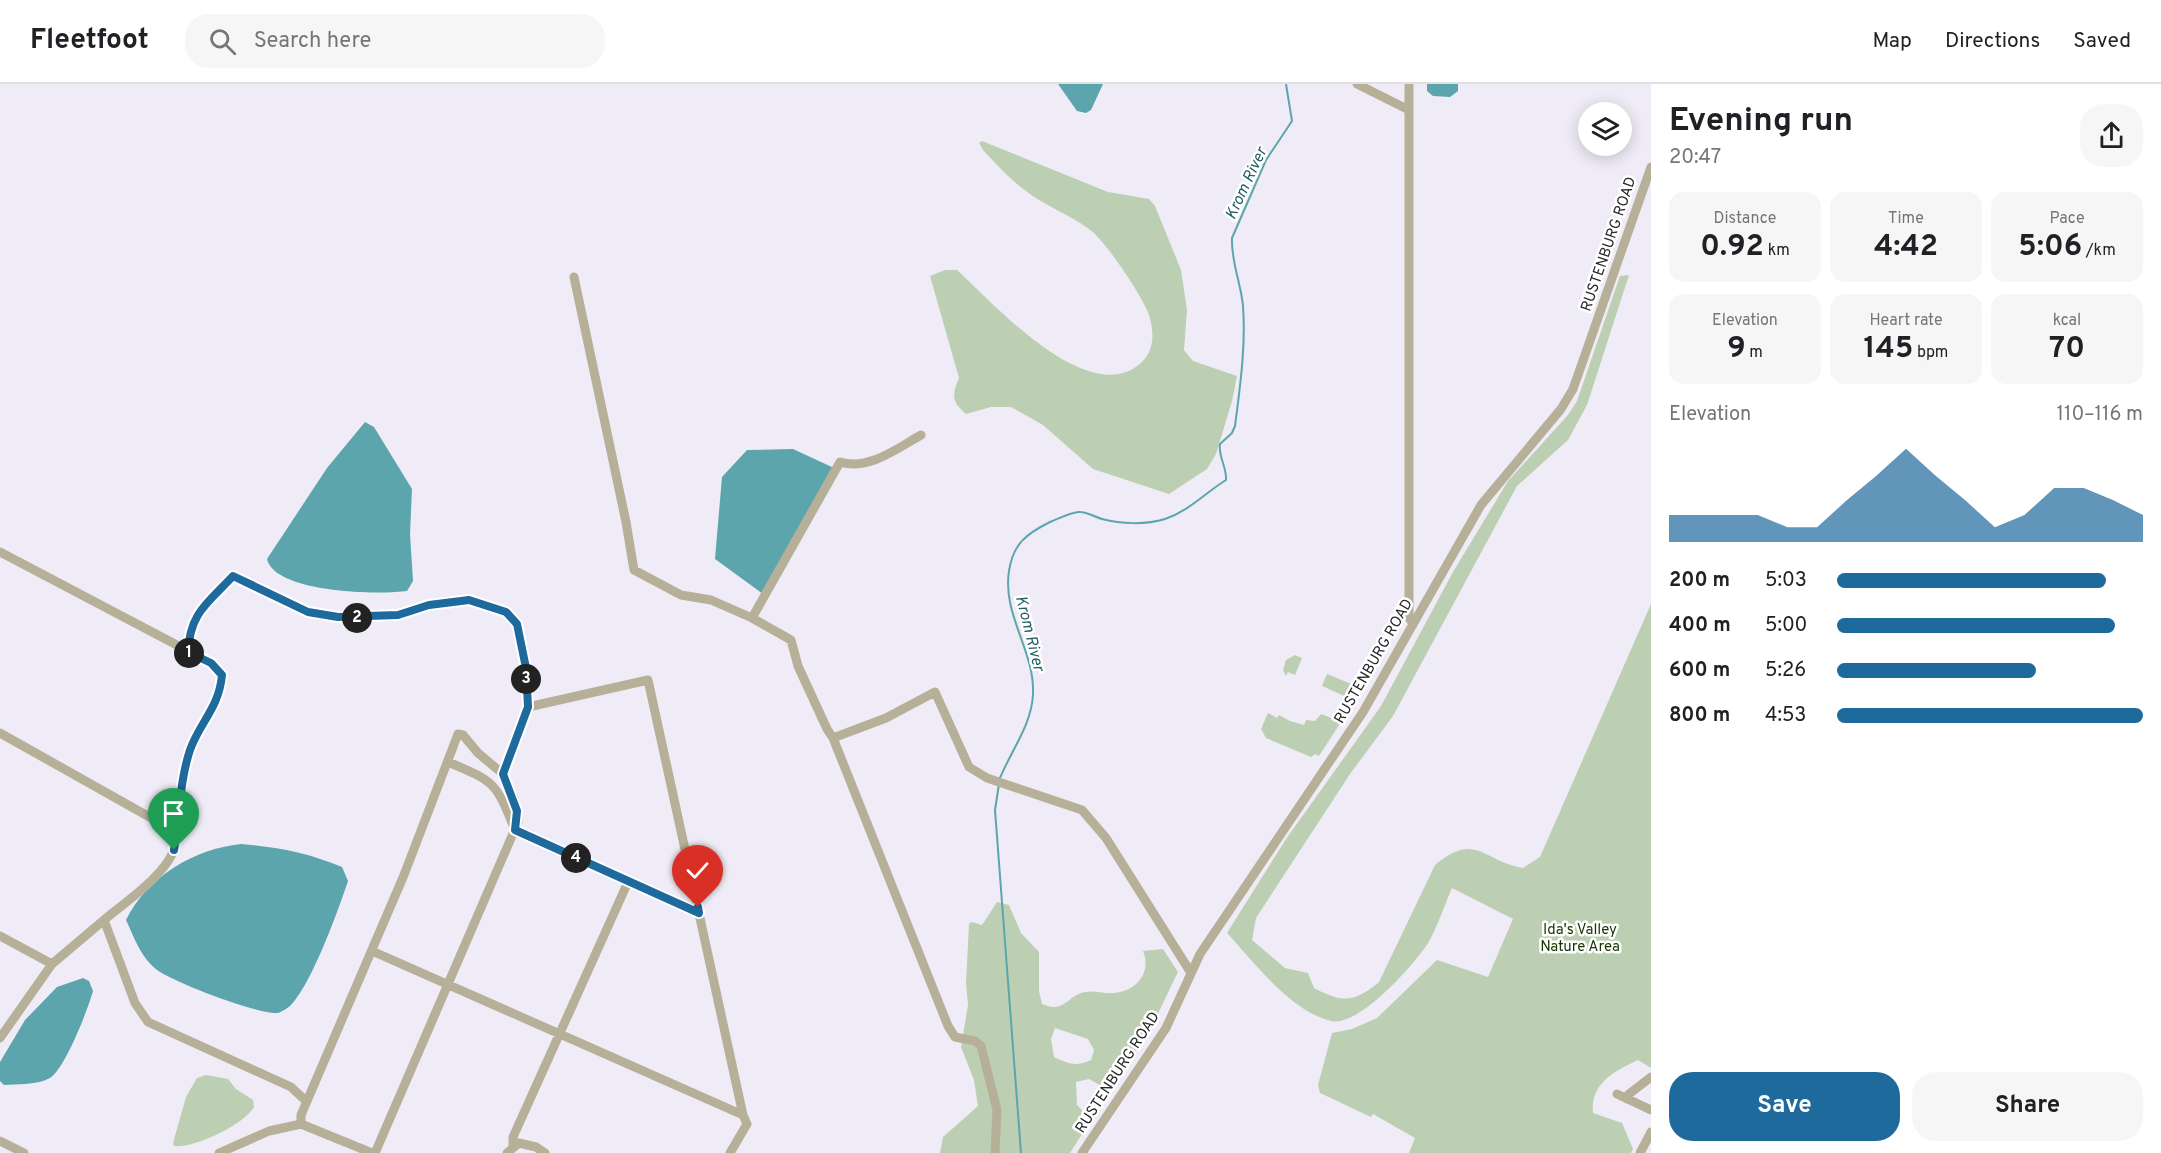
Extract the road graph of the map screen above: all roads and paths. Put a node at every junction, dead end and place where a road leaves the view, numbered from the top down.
1 (1357, 84) edge
2 (1409, 84) edge
3 (1409, 110) junction
4 (1651, 167) edge
5 (574, 277) dead end
6 (921, 435) dead end
7 (0, 552) edge
8 (752, 618) junction
9 (1412, 622) junction
10 (188, 652) junction
11 (528, 707) junction
12 (0, 733) edge
13 (834, 738) junction
14 (448, 762) junction
15 (503, 774) junction
16 (515, 830) junction
17 (178, 832) junction
18 (628, 882) junction
19 (699, 913) junction
20 (104, 920) junction
21 (0, 936) edge
22 (372, 951) junction
23 (52, 964) junction
24 (1191, 973) junction
25 (449, 984) junction
26 (559, 1034) junction
27 (0, 1038) edge
28 (1651, 1077) edge
29 (1617, 1094) dead end
30 (1627, 1099) junction
31 (306, 1101) junction
32 (1651, 1110) edge
33 (743, 1115) junction
34 (302, 1124) junction
35 (1651, 1132) edge
36 (0, 1141) edge
37 (510, 1149) edge
38 (1642, 1152) edge
39 (24, 1153) edge
40 (219, 1153) edge
41 (373, 1153) edge
42 (545, 1153) edge
43 (730, 1153) edge
44 (995, 1153) edge
45 (1082, 1153) edge

1 - 3 street
2 - 3 street
3 - 9 street
4 - 9 street, RUSTENBURG ROAD
5 - 8 street
6 - 8 street
7 - 10 street
8 - 13 street
9 - 24 street, RUSTENBURG ROAD
10 - 11 street
10 - 17 street
11 - 15 street
11 - 19 street
12 - 17 street
13 - 24 street
13 - 44 street
14 - 15 street
14 - 16 street
14 - 22 street
15 - 16 street
16 - 18 street
16 - 25 street
17 - 20 street
18 - 19 street
18 - 26 street
19 - 33 street
20 - 23 street
20 - 31 street
21 - 23 street
22 - 25 street
22 - 31 street
23 - 27 street
24 - 45 street, RUSTENBURG ROAD
25 - 26 street
25 - 41 street
26 - 33 street
26 - 37 street
28 - 30 street
29 - 30 street
30 - 32 street
31 - 34 street
33 - 43 street
34 - 40 street
34 - 41 street
35 - 38 street
36 - 39 street
37 - 42 street

